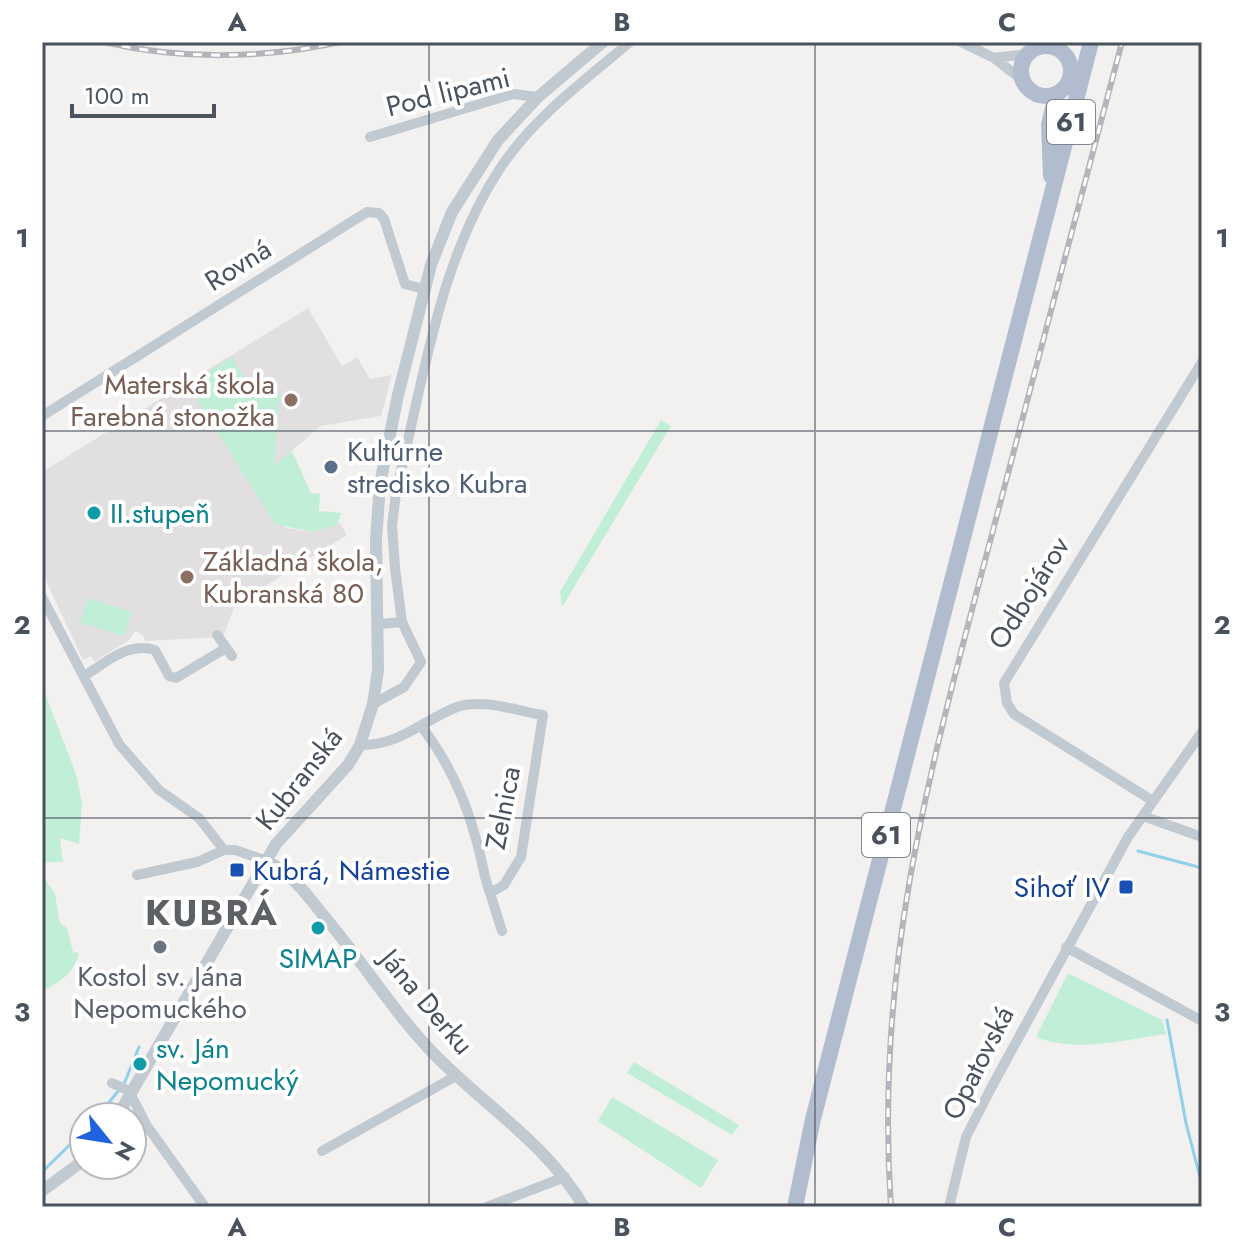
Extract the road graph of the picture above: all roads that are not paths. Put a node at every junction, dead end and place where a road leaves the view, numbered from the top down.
1 (603, 42) edge
2 (630, 42) edge
3 (961, 42) edge
4 (1091, 42) edge
5 (1053, 44) edge
6 (1069, 49) edge
7 (1026, 54) junction
8 (994, 58) junction
9 (1021, 79) junction
10 (550, 86) junction
11 (1056, 94) junction
12 (1036, 95) junction
13 (538, 97) junction
14 (562, 99) junction
15 (1049, 125) junction
16 (370, 137) dead end
17 (489, 151) junction
18 (504, 161) junction
19 (1047, 202) junction
20 (446, 225) junction
21 (463, 232) junction
22 (424, 289) junction
23 (419, 312) junction
24 (439, 317) junction
25 (1202, 362) edge
26 (398, 395) junction
27 (419, 399) junction
28 (42, 416) edge
29 (380, 484) junction
30 (397, 487) junction
31 (395, 568) junction
32 (378, 569) junction
33 (42, 597) edge
34 (402, 622) junction
35 (380, 624) junction
36 (217, 635) dead end
37 (84, 676) junction
38 (373, 704) junction
39 (422, 727) junction
40 (1202, 732) edge
41 (360, 745) junction
42 (1153, 801) junction
43 (1143, 816) junction
44 (1202, 837) edge
45 (224, 850) junction
46 (267, 861) junction
47 (137, 875) dead end
48 (490, 893) junction
49 (502, 931) dead end
50 (1066, 947) junction
51 (1202, 1021) edge
52 (456, 1076) junction
53 (124, 1089) junction
54 (121, 1101) edge
55 (322, 1151) dead end
56 (68, 1172) edge
57 (565, 1177) junction
58 (42, 1191) edge
59 (205, 1207) edge
60 (487, 1207) edge
61 (584, 1207) edge
62 (795, 1207) edge
63 (949, 1207) edge

1 - 10 street, Kubranská
2 - 14 street
3 - 8 street
4 - 19 main road, 61
5 - 6 main road, 61
5 - 7 main road, 61
6 - 11 main road, 61
7 - 8 street
7 - 9 main road, 61
8 - 9 street
9 - 12 main road, 61
10 - 13 street, Kubranská
10 - 14 street
11 - 12 main road, 61
11 - 15 main road, 61
12 - 15 main road, 61
13 - 16 street, Pod lipami
13 - 17 street, Kubranská
14 - 18 street
15 - 19 main road, 61
17 - 18 street
17 - 20 street, Kubranská
18 - 21 street
19 - 62 main road, 61
20 - 21 street
20 - 22 street, Kubranská
21 - 24 street
22 - 23 street, Kubranská
22 - 28 street, Rovná
23 - 24 street
23 - 26 street, Kubranská
24 - 27 street
25 - 42 street, Odbojárov
26 - 27 street
26 - 29 street, Kubranská
27 - 30 street
29 - 30 street
29 - 32 street, Kubranská
30 - 31 street
31 - 32 street
31 - 34 street
32 - 35 street, Kubranská
33 - 37 street
34 - 35 street
34 - 38 street
35 - 38 street, Kubranská
36 - 37 street
37 - 45 street
38 - 41 street, Kubranská
39 - 41 street, Zelnica
39 - 48 street, Zelnica
39 - 48 street, Zelnica
40 - 42 street, Opatovská
41 - 46 street, Kubranská
42 - 43 street, Opatovská
43 - 44 street
43 - 50 street, Opatovská
45 - 46 street
45 - 47 street
46 - 52 street, Jána Derku
46 - 53 street, Kubranská
48 - 49 street
50 - 51 street
50 - 63 street, Opatovská
52 - 55 street
52 - 57 street, Jána Derku
53 - 54 street, Kubranská
53 - 59 street
56 - 58 street
57 - 60 street
57 - 61 street, Jána Derku

